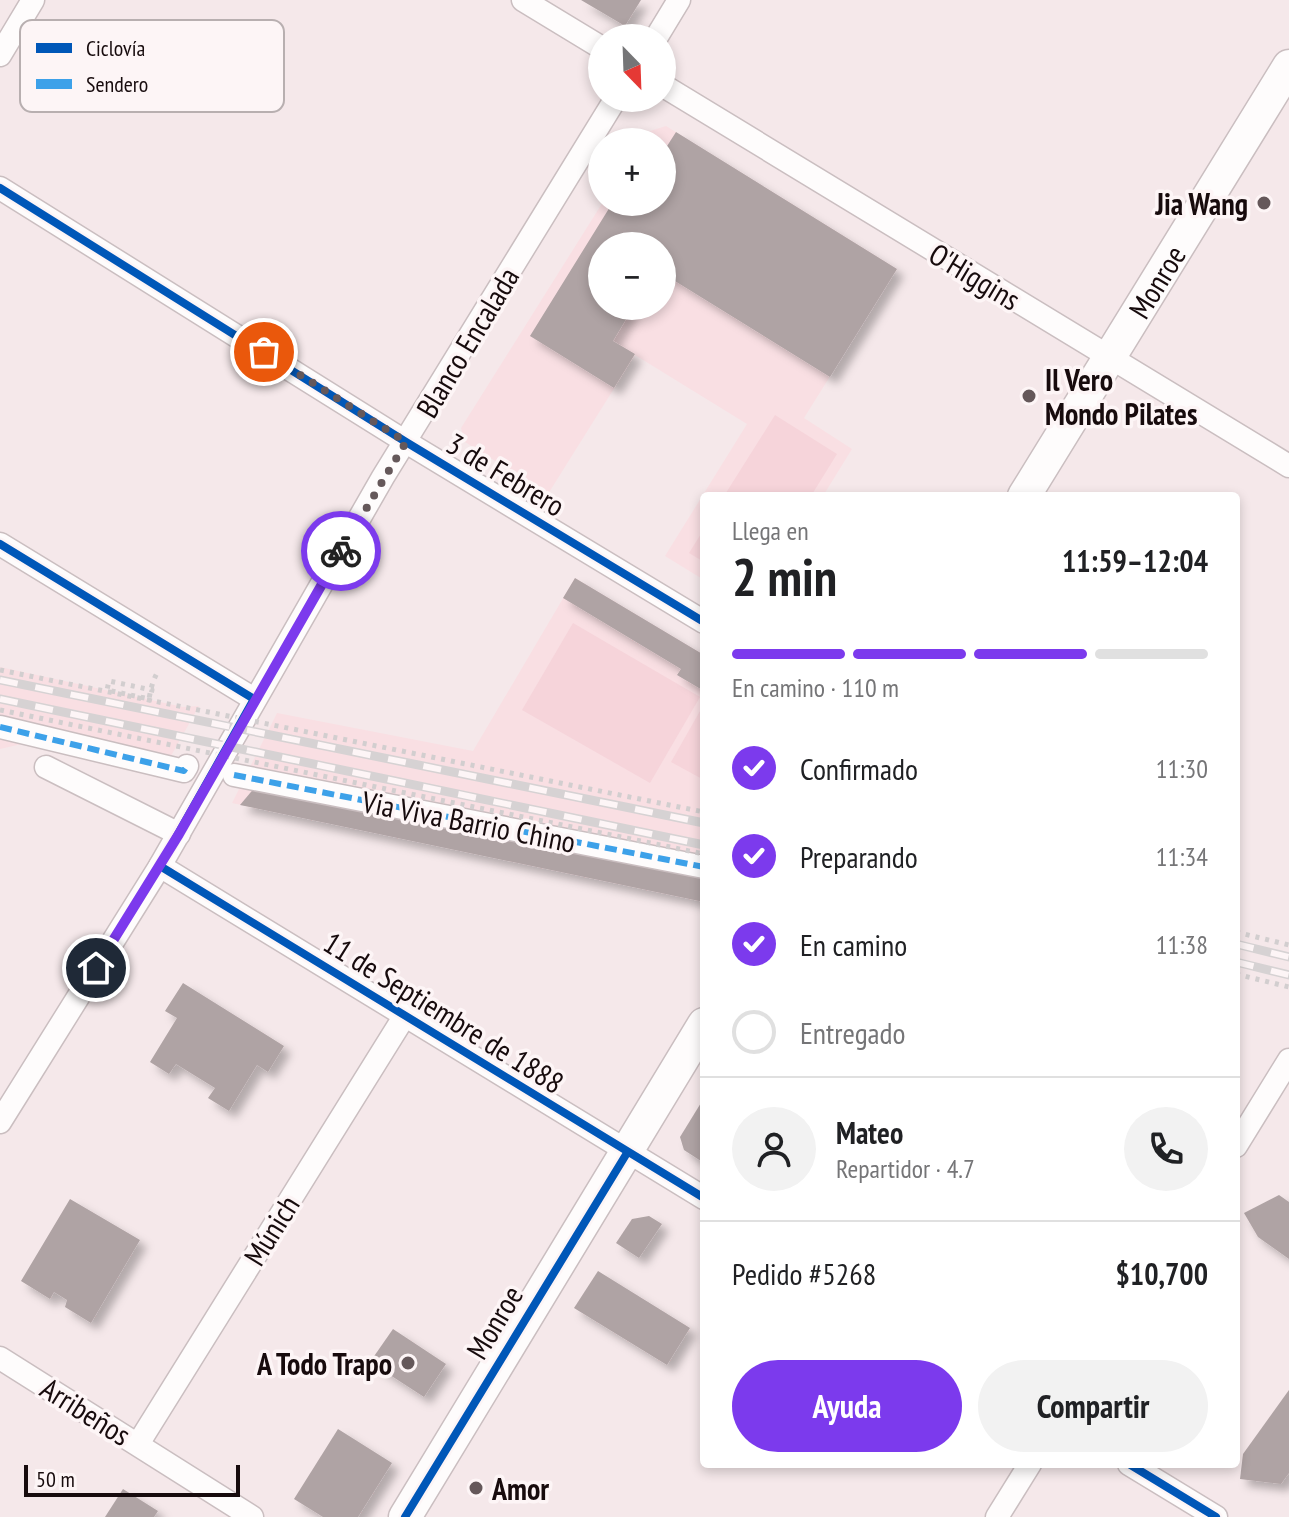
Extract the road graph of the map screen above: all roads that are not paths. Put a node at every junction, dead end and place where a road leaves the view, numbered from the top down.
1 (33, 0) edge
2 (523, 0) edge
3 (679, 0) edge
4 (21, 20) edge
5 (20, 22) edge
6 (664, 24) edge
7 (588, 39) edge
8 (0, 55) edge
9 (1289, 66) edge
10 (676, 94) edge
11 (607, 112) edge
12 (0, 188) edge
13 (1109, 357) junction
14 (406, 442) junction
15 (1289, 466) edge
16 (1026, 492) edge
17 (0, 544) edge
18 (700, 620) edge
19 (254, 699) junction
20 (0, 727) edge
21 (187, 766) dead end
22 (46, 767) dead end
23 (234, 775) dead end
24 (179, 834) junction
25 (160, 866) junction
26 (700, 866) edge
27 (404, 1017) junction
28 (700, 1031) edge
29 (1289, 1060) edge
30 (0, 1122) edge
31 (1240, 1140) edge
32 (627, 1153) junction
33 (700, 1196) edge
34 (0, 1358) edge
35 (138, 1444) junction
36 (1028, 1468) edge
37 (1136, 1468) edge
38 (252, 1517) edge
39 (405, 1517) edge
40 (997, 1517) edge
41 (1216, 1517) edge

1 - 4 street
2 - 7 street
3 - 6 street
5 - 8 street
9 - 13 main road, Monroe
10 - 13 street, O'Higgins
11 - 14 street, Blanco Encalada
12 - 14 street, 3 de Febrero
13 - 15 street, O'Higgins
13 - 16 main road, Monroe
14 - 18 street, 3 de Febrero
14 - 19 street, Blanco Encalada
17 - 19 street
19 - 24 street, Blanco Encalada
20 - 21 street
22 - 24 street
23 - 26 street, Via Viva Barrio Chino
24 - 25 street, Blanco Encalada
25 - 27 street, 11 de Septiembre de 1888
25 - 30 street, Blanco Encalada
27 - 32 street, 11 de Septiembre de 1888
27 - 35 street, Múnich
28 - 32 main road, Monroe
29 - 31 street
32 - 33 street, 11 de Septiembre de 1888
32 - 39 main road, Monroe
34 - 35 street, Arribeños
35 - 38 street, Arribeños
36 - 40 street
37 - 41 street

